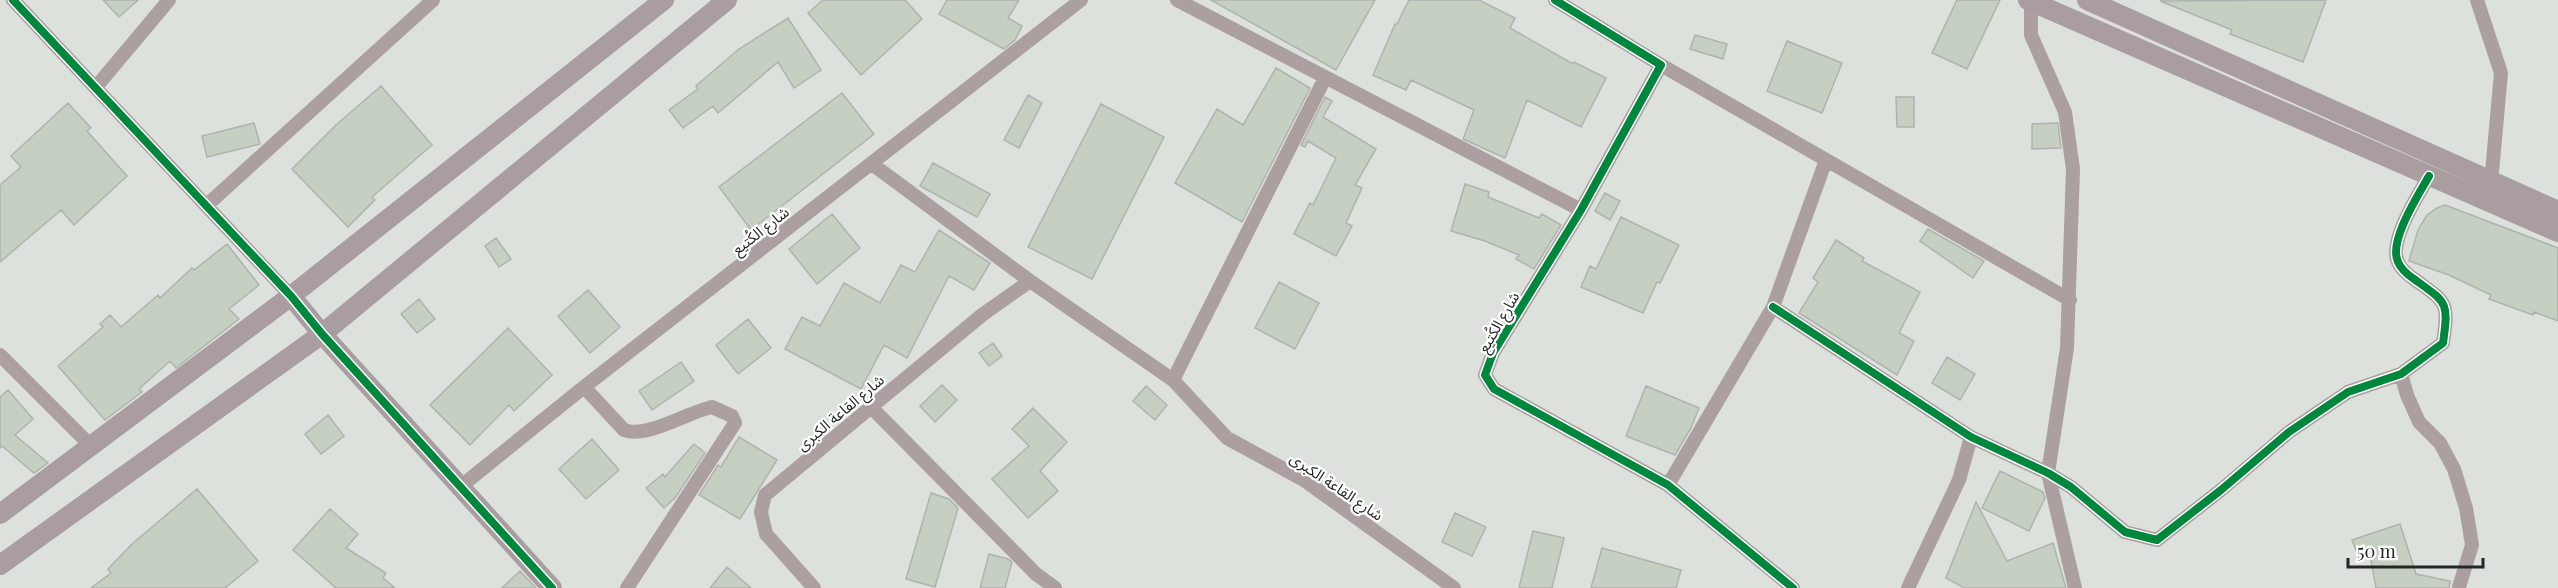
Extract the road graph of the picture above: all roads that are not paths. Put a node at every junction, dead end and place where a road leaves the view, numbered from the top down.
1 (13, 0) edge
2 (169, 0) edge
3 (433, 0) edge
4 (664, 0) edge
5 (725, 0) edge
6 (1081, 0) edge
7 (1177, 0) edge
8 (1555, 0) edge
9 (2087, 0) edge
10 (2477, 0) edge
11 (2029, 1) edge
12 (1661, 65) junction
13 (1325, 78) junction
14 (96, 87) junction
15 (1826, 160) junction
16 (872, 164) junction
17 (2429, 176) junction
18 (2491, 183) junction
19 (207, 204) junction
20 (1581, 210) junction
21 (2558, 211) edge
22 (2558, 232) edge
23 (1030, 281) junction
24 (291, 296) junction
25 (2070, 300) junction
26 (1773, 307) junction
27 (322, 334) junction
28 (0, 355) edge
29 (2401, 374) junction
30 (1173, 380) junction
31 (584, 387) junction
32 (871, 407) junction
33 (1971, 437) junction
34 (90, 446) junction
35 (2048, 473) junction
36 (1668, 484) junction
37 (460, 487) junction
38 (0, 514) edge
39 (0, 566) edge
40 (2459, 587) edge
41 (552, 588) edge
42 (627, 588) edge
43 (814, 588) edge
44 (1056, 588) edge
45 (1454, 588) edge
46 (1792, 588) edge
47 (1908, 588) edge
48 (2075, 588) edge

1 - 14 street
2 - 14 street
3 - 19 street
4 - 24 main road
5 - 27 main road
6 - 16 street, شارع الكُتيع
7 - 13 street
8 - 12 street
9 - 18 main road
10 - 18 street
11 - 17 main road
11 - 25 street
12 - 15 street
12 - 20 street, شارع الكُتيع
13 - 20 street
13 - 30 street
14 - 19 street
15 - 25 street
15 - 26 street
16 - 23 street, شارع القاعة الكبرى
16 - 31 street, شارع الكُتيع
17 - 22 main road
17 - 29 street
18 - 21 main road
19 - 24 street
20 - 36 street, شارع الكُتيع
23 - 30 street, شارع القاعة الكبرى
23 - 32 street, شارع القاعة الكبرى
24 - 27 main road
24 - 34 main road
25 - 35 street
26 - 33 street
26 - 36 street
27 - 37 main road
27 - 39 main road
28 - 34 street
29 - 35 street
29 - 40 street
30 - 45 street, شارع القاعة الكبرى
31 - 37 street, شارع الكُتيع
31 - 42 street
32 - 43 street, شارع القاعة الكبرى
32 - 44 street
33 - 35 street
33 - 47 street
34 - 38 main road
35 - 48 street
36 - 46 street, شارع الكُتيع
37 - 41 main road

